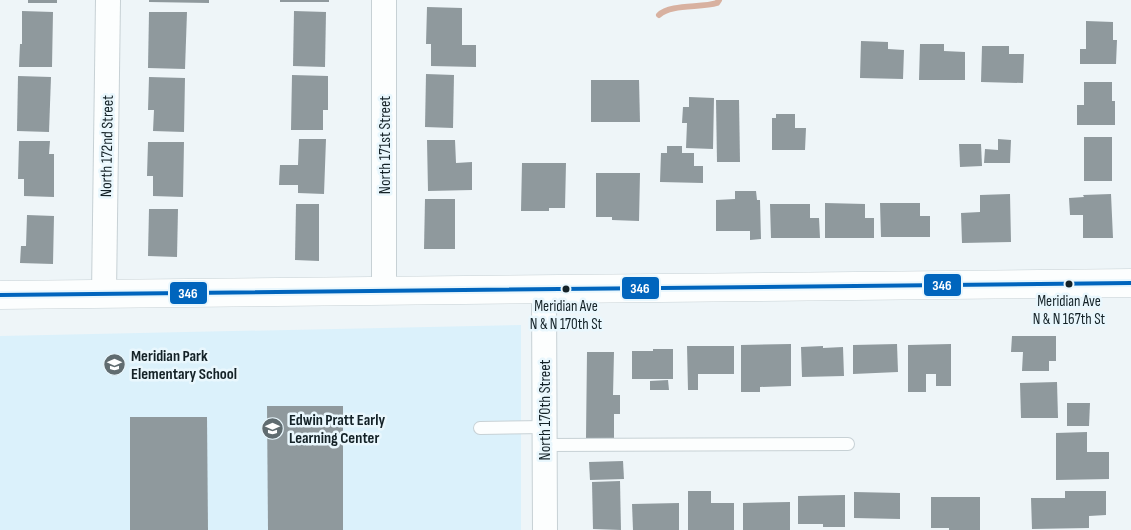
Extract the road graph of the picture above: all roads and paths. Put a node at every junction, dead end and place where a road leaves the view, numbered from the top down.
1 (108, 0) edge
2 (384, 0) edge
3 (1131, 283) edge
4 (544, 290) junction
5 (384, 291) junction
6 (104, 293) junction
7 (0, 295) edge
8 (480, 428) dead end
9 (544, 436) junction
10 (848, 444) dead end
11 (545, 530) edge

1 - 6 street, North 172nd Street
2 - 5 street, North 171st Street
3 - 4 street
4 - 5 street
4 - 9 street, North 170th Street
5 - 6 street
6 - 7 street
8 - 9 lane
9 - 10 lane
9 - 11 street, North 170th Street

